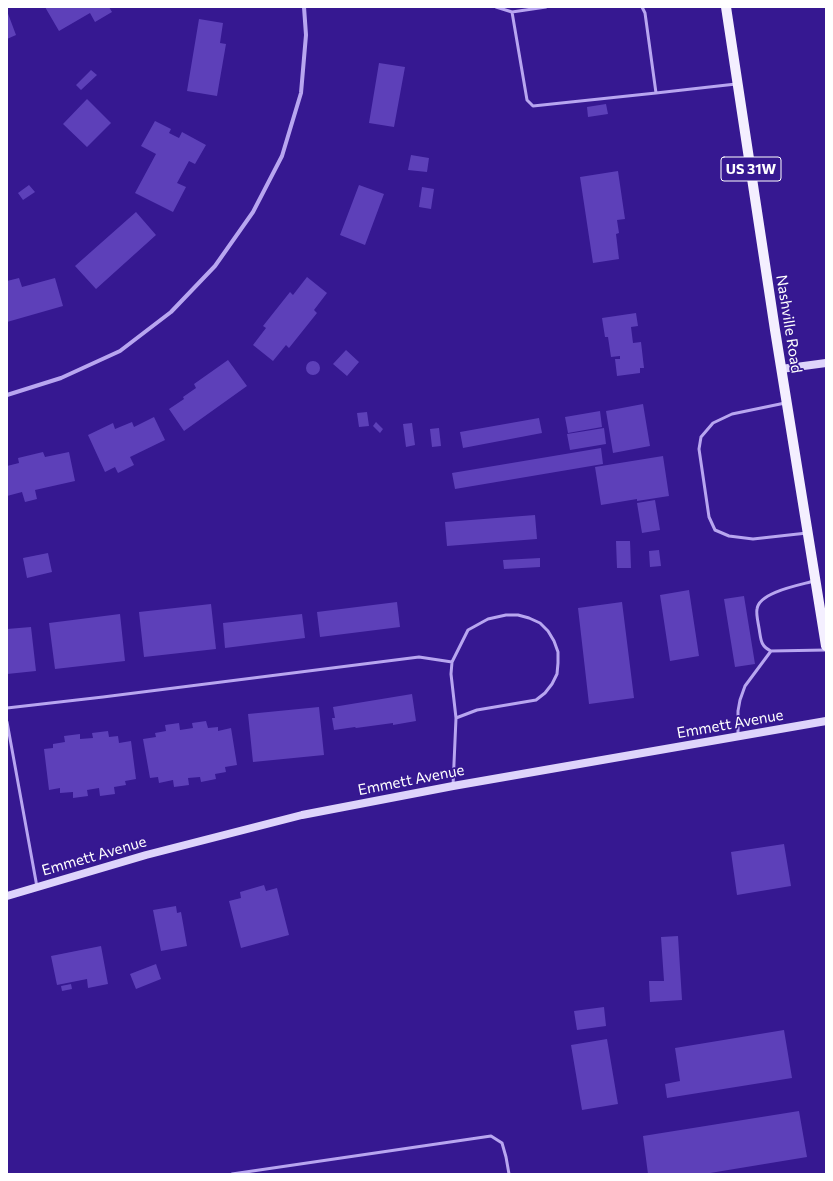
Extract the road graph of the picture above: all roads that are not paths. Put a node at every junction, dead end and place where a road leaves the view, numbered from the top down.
1 (304, 7) edge
2 (496, 7) edge
3 (546, 7) edge
4 (642, 7) edge
5 (726, 7) edge
6 (512, 12) junction
7 (738, 84) junction
8 (656, 93) junction
9 (826, 363) edge
10 (781, 369) junction
11 (7, 395) edge
12 (787, 403) junction
13 (808, 533) junction
14 (815, 580) junction
15 (826, 646) edge
16 (826, 650) edge
17 (771, 651) junction
18 (452, 662) junction
19 (7, 708) edge
20 (456, 718) junction
21 (826, 721) edge
22 (7, 722) edge
23 (738, 737) junction
24 (453, 786) junction
25 (37, 887) junction
26 (7, 896) edge
27 (232, 1174) edge
28 (509, 1174) edge

1 - 11 street
2 - 6 lane
3 - 6 lane
4 - 8 lane
5 - 7 main road, Nashville Road / US 31W
6 - 8 lane
7 - 8 lane
7 - 10 main road, Nashville Road / US 31W
9 - 10 street
10 - 12 main road, Nashville Road / US 31W
12 - 13 main road, Nashville Road / US 31W
12 - 13 lane
13 - 14 main road, Nashville Road / US 31W
14 - 15 main road, Nashville Road / US 31W
14 - 17 lane
16 - 17 lane
17 - 23 lane
18 - 19 lane
18 - 20 lane
18 - 20 lane
20 - 24 lane
21 - 23 street, Emmett Avenue
22 - 25 lane
23 - 24 street, Emmett Avenue
24 - 25 street, Emmett Avenue
25 - 26 street, Emmett Avenue
27 - 28 lane

